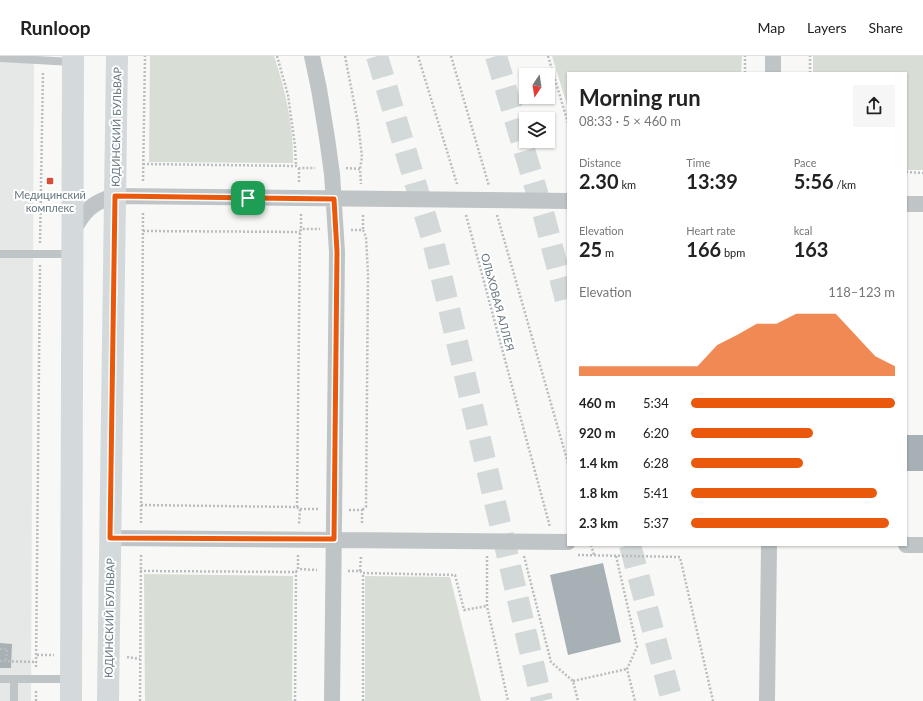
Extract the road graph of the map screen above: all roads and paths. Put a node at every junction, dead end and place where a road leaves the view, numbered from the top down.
1 (117, 56) edge
2 (145, 56) edge
3 (277, 56) edge
4 (312, 56) edge
5 (345, 56) edge
6 (418, 56) edge
7 (451, 56) edge
8 (548, 56) edge
9 (745, 56) edge
10 (773, 56) edge
11 (810, 56) edge
12 (0, 58) edge
13 (73, 59) edge
14 (43, 60) junction
15 (745, 72) edge
16 (773, 72) edge
17 (810, 72) edge
18 (567, 121) edge
19 (143, 164) junction
20 (360, 169) dead end
21 (907, 172) edge
22 (923, 173) edge
23 (115, 196) junction
24 (143, 197) junction
25 (334, 199) junction
26 (462, 200) junction
27 (493, 200) junction
28 (567, 200) edge
29 (907, 204) edge
30 (923, 204) edge
31 (73, 231) junction
32 (143, 231) junction
33 (300, 232) dead end
34 (0, 254) edge
35 (40, 254) junction
36 (72, 254) junction
37 (567, 459) edge
38 (110, 538) junction
39 (141, 538) junction
40 (334, 539) junction
41 (907, 545) edge
42 (923, 545) edge
43 (564, 546) edge
44 (591, 546) edge
45 (769, 546) edge
46 (487, 553) dead end
47 (530, 554) dead end
48 (594, 555) junction
49 (616, 556) junction
50 (298, 569) dead end
51 (140, 571) junction
52 (296, 572) junction
53 (487, 606) junction
54 (0, 649) edge
55 (0, 661) edge
56 (6, 661) junction
57 (37, 662) junction
58 (627, 669) junction
59 (0, 679) edge
60 (36, 679) junction
61 (14, 680) junction
62 (71, 680) junction
63 (573, 681) junction
64 (14, 701) edge
65 (71, 701) edge
66 (108, 701) edge
67 (140, 701) edge
68 (295, 701) edge
69 (332, 701) edge
70 (363, 701) edge
71 (508, 701) edge
72 (578, 701) edge
73 (635, 701) edge
74 (713, 701) edge
75 (766, 701) edge

1 - 23 street, ЮДИНСКИЙ БУЛЬВАР
2 - 19 path
3 - 19 path
4 - 25 street
5 - 20 path
6 - 26 path, ОЛЬХОВАЯ АЛЛЕЯ
7 - 27 path, ОЛЬХОВАЯ АЛЛЕЯ
8 - 18 path
9 - 15 path
10 - 16 street
11 - 17 path
12 - 14 lane
13 - 14 lane
13 - 31 street
14 - 35 path
19 - 24 path
21 - 22 path
23 - 24 street
23 - 31 street
23 - 38 street, ЮДИНСКИЙ БУЛЬВАР
24 - 25 street
24 - 32 path
25 - 26 street
25 - 40 street
26 - 27 street
26 - 43 path, ОЛЬХОВАЯ АЛЛЕЯ
27 - 28 street
27 - 37 path, ОЛЬХОВАЯ АЛЛЕЯ
29 - 30 street
31 - 36 street
32 - 33 path
32 - 39 path
34 - 35 lane
35 - 36 lane
35 - 57 path
36 - 62 street
38 - 39 street
38 - 66 street, ЮДИНСКИЙ БУЛЬВАР
39 - 40 street
39 - 51 path
40 - 43 street
40 - 69 street
41 - 42 street
43 - 48 path
44 - 48 path
45 - 75 street
46 - 53 path
47 - 63 path
48 - 49 path
49 - 58 path
49 - 74 path
50 - 52 path
51 - 52 path
51 - 67 path
52 - 68 path
53 - 70 path
53 - 71 path
54 - 56 path
55 - 56 path
56 - 57 path
57 - 60 path
58 - 63 path
58 - 73 path
59 - 61 lane
60 - 61 lane
60 - 62 lane
61 - 64 lane
62 - 65 street
63 - 72 path

